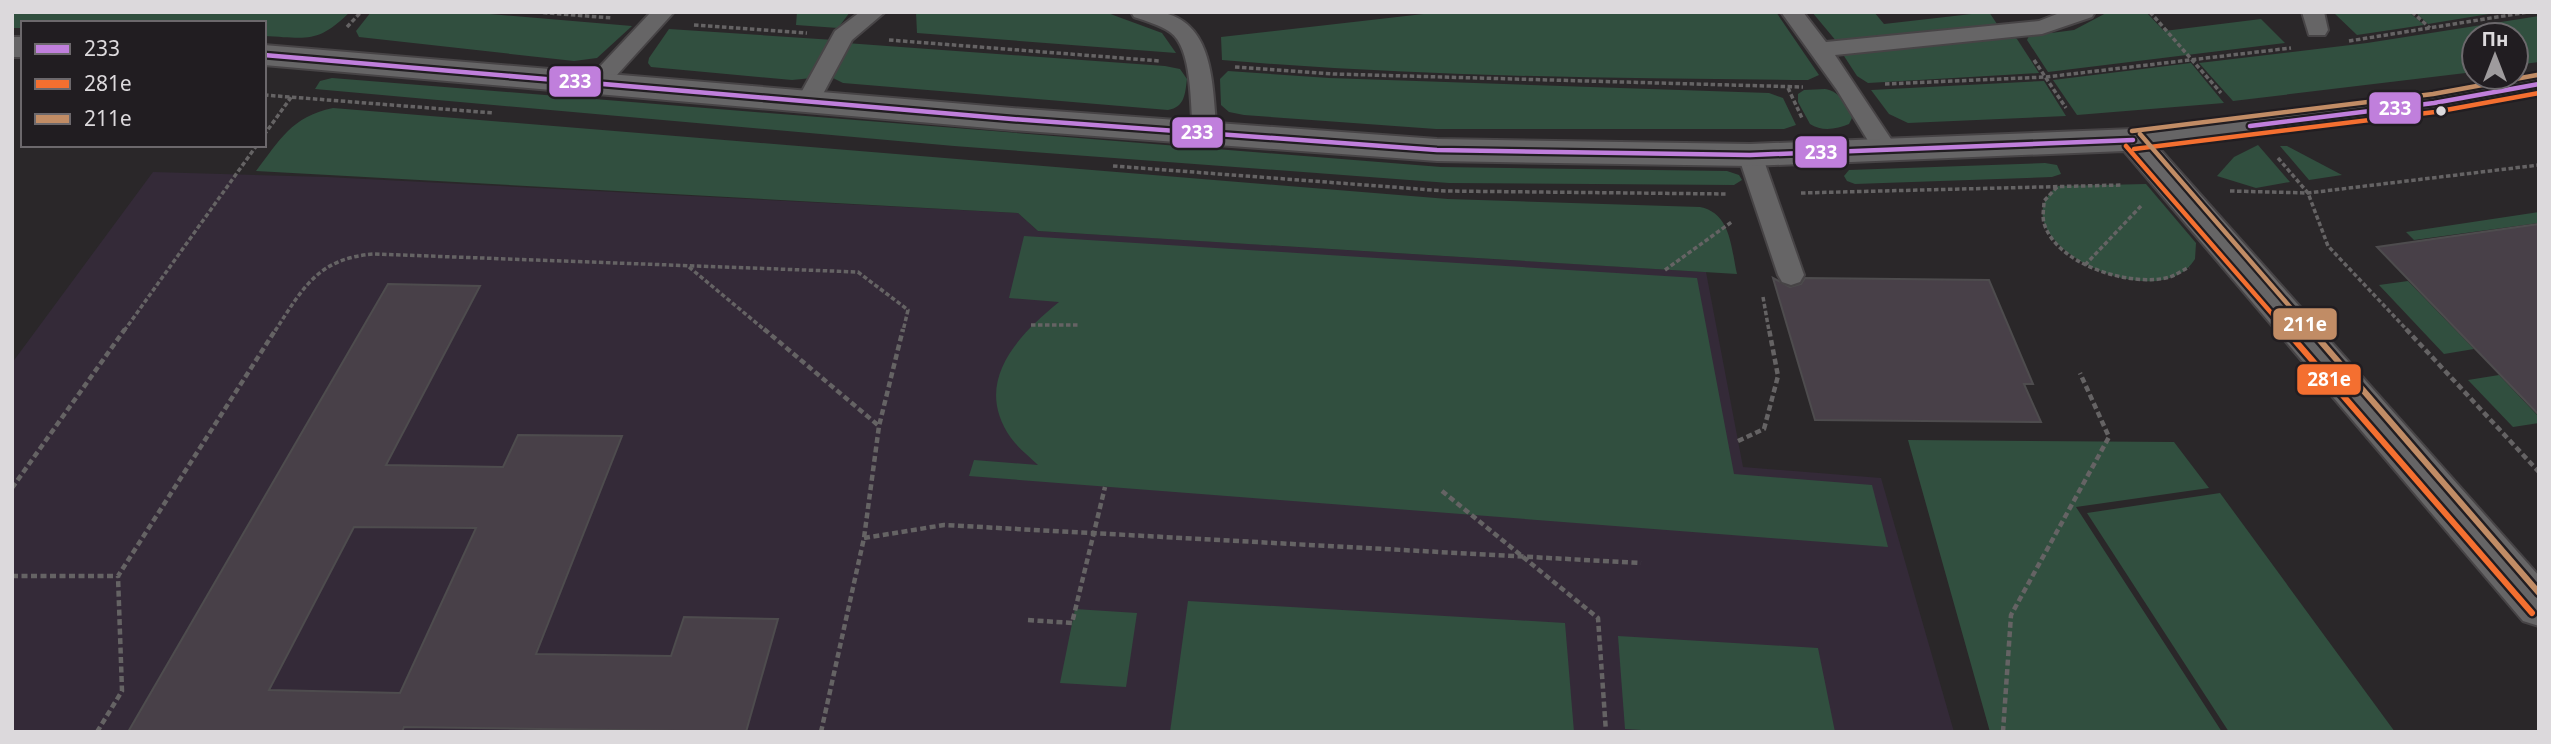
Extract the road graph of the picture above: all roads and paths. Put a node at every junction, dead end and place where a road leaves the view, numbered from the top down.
1 (609, 12) edge
2 (663, 12) edge
3 (874, 12) edge
4 (1142, 12) edge
5 (1792, 12) edge
6 (2084, 12) edge
7 (2150, 12) edge
8 (2412, 12) edge
9 (2528, 12) edge
10 (607, 18) dead end
11 (2430, 28) junction
12 (2015, 30) junction
13 (2343, 42) dead end
14 (2302, 47) dead end
15 (1821, 50) junction
16 (266, 55) edge
17 (2192, 60) junction
18 (2046, 77) junction
19 (598, 82) junction
20 (2539, 83) edge
21 (1846, 86) junction
22 (291, 97) dead end
23 (2225, 97) dead end
24 (808, 102) junction
25 (2073, 118) dead end
26 (1804, 122) dead end
27 (266, 132) edge
28 (1205, 132) junction
29 (2133, 140) junction
30 (256, 147) edge
31 (1886, 150) junction
32 (2271, 151) dead end
33 (1750, 155) junction
34 (2539, 165) edge
35 (2133, 184) dead end
36 (2058, 186) junction
37 (2220, 191) dead end
38 (1797, 193) dead end
39 (2308, 193) junction
40 (2145, 202) dead end
41 (1741, 216) dead end
42 (2193, 262) dead end
43 (2085, 265) junction
44 (687, 266) junction
45 (1665, 270) dead end
46 (1791, 275) dead end
47 (1761, 286) dead end
48 (1031, 325) dead end
49 (1079, 325) dead end
50 (2080, 373) dead end
51 (879, 426) junction
52 (1738, 441) dead end
53 (2539, 472) edge
54 (1105, 487) dead end
55 (12, 488) edge
56 (1441, 491) dead end
57 (1095, 533) junction
58 (864, 538) junction
59 (1522, 556) junction
60 (1641, 563) dead end
61 (12, 576) edge
62 (118, 576) junction
63 (2539, 607) edge
64 (1028, 620) dead end
65 (97, 732) edge
66 (821, 732) edge
67 (1606, 732) edge
68 (2003, 732) edge

1 - 10 path
2 - 19 lane
3 - 24 lane
4 - 28 lane
5 - 15 lane
6 - 12 lane
7 - 17 path
8 - 11 path
9 - 11 path
11 - 13 path
12 - 15 lane
12 - 18 path
14 - 17 path
15 - 21 lane
16 - 19 street
17 - 18 path
17 - 23 path
18 - 21 path
18 - 25 path
19 - 24 street
20 - 29 street
21 - 26 path
21 - 31 lane
22 - 27 path
24 - 28 street
28 - 33 street
29 - 31 street
29 - 63 street
30 - 55 path
31 - 33 street
32 - 39 path
33 - 46 lane
34 - 39 path
35 - 36 path
36 - 38 path
36 - 43 path
37 - 39 path
39 - 53 path
40 - 43 path
41 - 45 path
42 - 43 path
44 - 51 path
44 - 51 path
44 - 62 path
47 - 52 path
48 - 49 path
50 - 68 path
51 - 58 path
54 - 57 path
56 - 59 path
57 - 58 path
57 - 59 path
57 - 64 path
58 - 66 path
59 - 60 path
59 - 67 path
61 - 62 path
62 - 65 path

